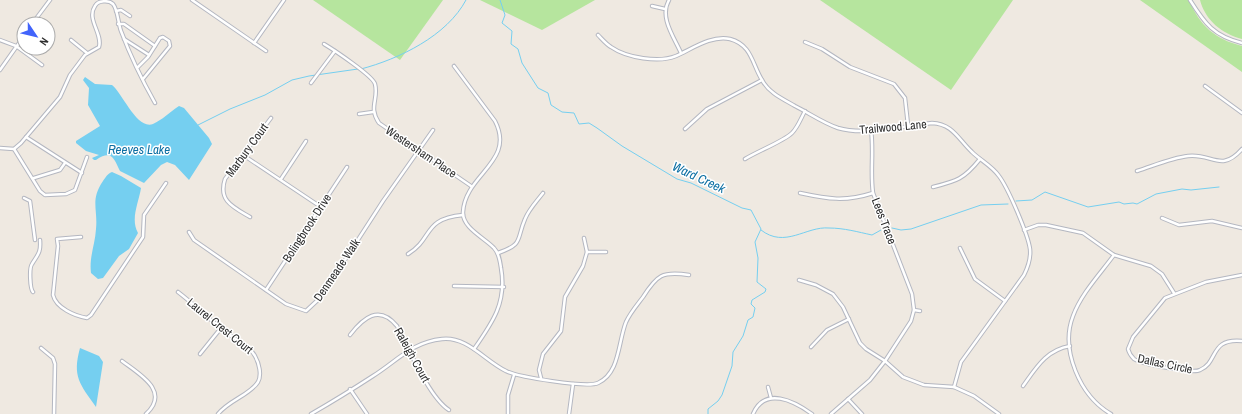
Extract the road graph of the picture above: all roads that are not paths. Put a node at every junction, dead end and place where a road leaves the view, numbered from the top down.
1 (50, 0) edge
2 (192, 0) edge
3 (284, 0) edge
4 (669, 0) edge
5 (1190, 0) edge
6 (652, 6) dead end
7 (665, 9) junction
8 (116, 11) junction
9 (38, 16) edge
10 (130, 16) dead end
11 (118, 24) junction
12 (598, 35) dead end
13 (124, 39) junction
14 (0, 40) edge
15 (71, 40) dead end
16 (805, 42) dead end
17 (254, 43) junction
18 (1242, 43) edge
19 (324, 44) dead end
20 (16, 46) joint
21 (155, 46) junction
22 (266, 51) dead end
23 (335, 51) junction
24 (87, 53) junction
25 (681, 53) junction
26 (149, 54) junction
27 (30, 56) edge
28 (42, 65) dead end
29 (454, 66) dead end
30 (138, 67) junction
31 (0, 70) edge
32 (143, 79) junction
33 (762, 80) junction
34 (311, 83) dead end
35 (1205, 86) dead end
36 (155, 103) dead end
37 (805, 111) junction
38 (373, 112) junction
39 (1242, 113) edge
40 (359, 114) dead end
41 (271, 118) dead end
42 (908, 126) junction
43 (686, 129) dead end
44 (433, 130) dead end
45 (871, 130) junction
46 (26, 137) junction
47 (306, 141) dead end
48 (0, 148) edge
49 (14, 149) junction
50 (419, 149) junction
51 (1242, 149) edge
52 (243, 155) junction
53 (87, 157) dead end
54 (746, 159) dead end
55 (980, 159) junction
56 (66, 163) junction
57 (347, 167) dead end
58 (1137, 171) dead end
59 (82, 173) junction
60 (34, 178) junction
61 (281, 180) junction
62 (166, 183) dead end
63 (471, 186) junction
64 (933, 187) dead end
65 (543, 193) dead end
66 (800, 193) dead end
67 (873, 193) junction
68 (24, 198) dead end
69 (321, 207) junction
70 (463, 215) junction
71 (250, 217) dead end
72 (1162, 218) dead end
73 (1242, 228) edge
74 (1024, 230) junction
75 (189, 232) dead end
76 (81, 237) dead end
77 (584, 238) dead end
78 (35, 240) dead end
79 (40, 240) dead end
80 (960, 248) dead end
81 (587, 252) junction
82 (606, 252) dead end
83 (498, 253) junction
84 (408, 254) dead end
85 (1114, 255) junction
86 (1242, 275) edge
87 (689, 276) dead end
88 (799, 280) dead end
89 (454, 286) dead end
90 (504, 287) junction
91 (266, 290) junction
92 (33, 292) dead end
93 (178, 292) dead end
94 (1174, 293) junction
95 (1005, 301) junction
96 (914, 310) junction
97 (920, 311) dead end
98 (848, 319) junction
99 (221, 328) junction
100 (350, 336) dead end
101 (1242, 341) edge
102 (1070, 346) junction
103 (811, 347) dead end
104 (41, 348) dead end
105 (409, 349) junction
106 (474, 349) junction
107 (200, 354) dead end
108 (122, 361) dead end
109 (885, 361) junction
110 (514, 374) junction
111 (541, 378) junction
112 (573, 384) junction
113 (1023, 386) dead end
114 (768, 387) dead end
115 (954, 387) junction
116 (350, 389) junction
117 (771, 398) junction
118 (848, 399) junction
119 (449, 410) dead end
120 (54, 414) edge
121 (146, 414) edge
122 (218, 414) edge
123 (312, 414) edge
124 (367, 414) edge
125 (508, 414) edge
126 (569, 414) edge
127 (753, 414) edge
128 (812, 414) edge
129 (831, 414) edge
130 (862, 414) edge
131 (999, 414) edge
132 (1111, 414) edge

1 - 9 street
2 - 17 street
3 - 17 street
4 - 7 street
5 - 18 street
6 - 7 street
7 - 25 street
8 - 10 street
8 - 11 street
8 - 24 street
11 - 13 street
11 - 21 street
12 - 25 street, Trailwood Lane
13 - 26 street
13 - 30 street
14 - 20 street
15 - 24 street
16 - 42 street
17 - 22 street
19 - 23 street
20 - 31 street
21 - 26 street
21 - 32 street
23 - 34 street
23 - 38 street
24 - 46 street
25 - 33 street, Trailwood Lane
26 - 30 street
27 - 28 street
29 - 63 street
30 - 32 street
32 - 36 street
33 - 37 street, Trailwood Lane
33 - 43 street
35 - 39 street
37 - 45 street, Trailwood Lane
37 - 54 street
38 - 40 street
38 - 50 street, Westersham Place
41 - 52 street, Marbury Court
42 - 45 street, Trailwood Lane
42 - 55 street, Trailwood Lane
44 - 50 street, Denmeade Walk
45 - 67 street, Lees Trace
46 - 49 street
46 - 56 street
47 - 61 street
48 - 49 street
49 - 60 street
50 - 63 street, Westersham Place
50 - 91 street, Denmeade Walk
51 - 58 street
52 - 61 street
52 - 71 street, Marbury Court
53 - 59 street
55 - 64 street
55 - 74 street, Trailwood Lane
56 - 59 street
56 - 60 street
57 - 69 street, Bolingbrook Drive
59 - 60 street
61 - 69 street
62 - 76 street
63 - 70 street
65 - 83 street
66 - 67 street
67 - 96 street, Lees Trace
68 - 78 street
69 - 91 street, Bolingbrook Drive
70 - 83 street
70 - 84 street
72 - 73 street
74 - 85 street
74 - 95 street, Trailwood Lane
75 - 91 street, Denmeade Walk
77 - 81 street
79 - 92 street
80 - 95 street
81 - 82 street
81 - 111 street
83 - 90 street
85 - 94 street
85 - 102 street
86 - 94 street, Dallas Circle
87 - 112 street
88 - 98 street
89 - 90 street
90 - 106 street
93 - 99 street, Laurel Crest Court
94 - 101 street, Dallas Circle
95 - 115 street, Trailwood Lane
96 - 97 street
96 - 109 street
98 - 103 street
98 - 109 street
99 - 107 street
99 - 122 street, Laurel Crest Court
100 - 105 street, Raleigh Court
102 - 113 street
102 - 132 street
104 - 120 street
105 - 106 street
105 - 116 street
105 - 119 street, Raleigh Court
106 - 110 street
108 - 121 street
109 - 115 street
109 - 118 street
110 - 111 street
110 - 125 street
111 - 112 street
112 - 126 street
114 - 117 street
115 - 131 street
116 - 123 street
116 - 124 street
117 - 127 street
117 - 128 street
118 - 129 street
118 - 130 street

